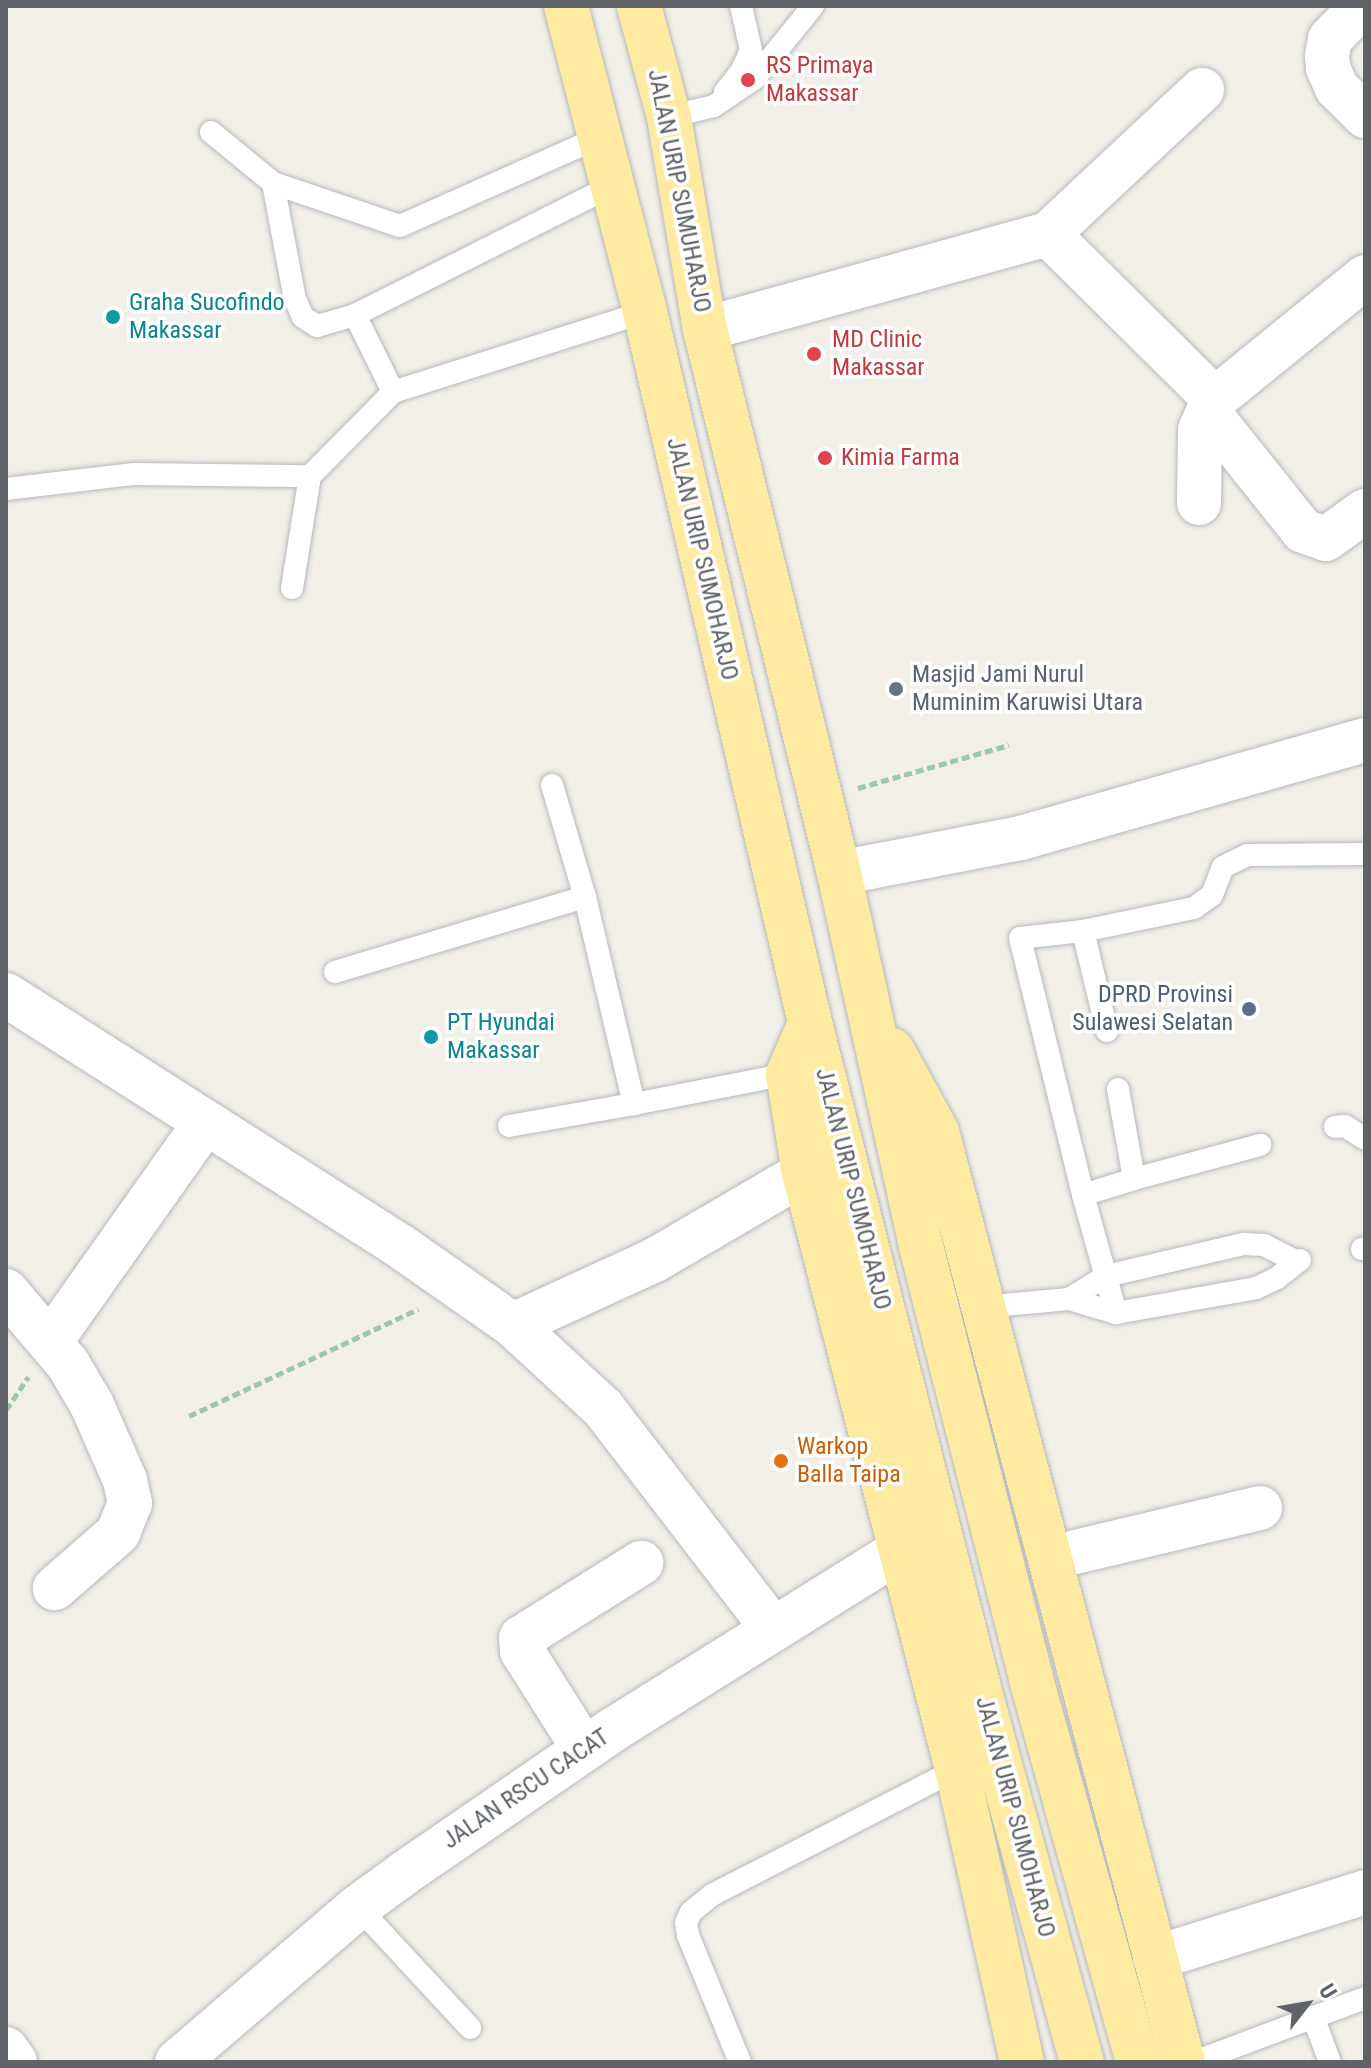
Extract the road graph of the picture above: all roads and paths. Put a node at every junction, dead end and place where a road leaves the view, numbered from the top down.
1 (566, 6) edge
2 (639, 6) edge
3 (741, 6) edge
4 (813, 6) edge
5 (1362, 6) edge
6 (1202, 90) dead end
7 (714, 106) junction
8 (1365, 116) edge
9 (669, 117) junction
10 (211, 132) dead end
11 (600, 137) junction
12 (273, 183) junction
13 (612, 186) junction
14 (1048, 234) junction
15 (1365, 277) edge
16 (645, 312) junction
17 (355, 315) junction
18 (705, 329) junction
19 (393, 392) junction
20 (1211, 405) junction
21 (310, 476) junction
22 (6, 489) edge
23 (1199, 503) dead end
24 (1365, 511) edge
25 (292, 588) dead end
26 (1365, 740) edge
27 (1009, 745) dead end
28 (552, 785) dead end
29 (819, 800) junction
30 (1365, 854) edge
31 (839, 873) junction
32 (585, 897) junction
33 (1083, 931) junction
34 (335, 972) dead end
35 (6, 995) edge
36 (865, 1002) junction
37 (810, 1023) junction
38 (1107, 1031) dead end
39 (788, 1074) junction
40 (1118, 1089) dead end
41 (634, 1104) junction
42 (205, 1123) junction
43 (509, 1126) dead end
44 (1335, 1127) dead end
45 (1365, 1139) edge
46 (1260, 1145) dead end
47 (804, 1173) junction
48 (1134, 1179) junction
49 (1083, 1195) junction
50 (1106, 1276) junction
51 (462, 1288) junction
52 (6, 1291) edge
53 (1069, 1299) junction
54 (982, 1307) junction
55 (1116, 1313) junction
56 (513, 1325) junction
57 (50, 1342) junction
58 (189, 1416) dead end
59 (1260, 1508) dead end
60 (899, 1551) junction
61 (1050, 1558) junction
62 (641, 1563) dead end
63 (55, 1588) dead end
64 (773, 1629) junction
65 (584, 1749) junction
66 (957, 1769) junction
67 (1365, 1892) edge
68 (358, 1907) junction
69 (1155, 1958) junction
70 (1365, 1998) edge
71 (1313, 2017) junction
72 (470, 2028) dead end
73 (6, 2049) edge
74 (15, 2062) edge
75 (177, 2062) edge
76 (740, 2062) edge
77 (1022, 2062) edge
78 (1082, 2062) edge
79 (1138, 2062) edge
80 (1183, 2062) edge
81 (1194, 2062) edge
82 (1330, 2062) edge

1 - 11 highway
2 - 9 highway, JALAN URIP SUMUHARJO
3 - 7 lane
4 - 7 lane
5 - 8 street
6 - 14 street
7 - 9 lane
9 - 18 highway, JALAN URIP SUMUHARJO
10 - 12 lane
11 - 12 lane
11 - 13 highway
12 - 17 lane
13 - 16 highway
13 - 17 lane
14 - 18 street
14 - 20 street
15 - 20 street
16 - 19 lane
16 - 37 highway, JALAN URIP SUMOHARJO
17 - 19 lane
18 - 29 highway
19 - 21 lane
20 - 23 street
20 - 24 street
21 - 22 lane
21 - 25 lane
26 - 31 street
27 - 29 path
28 - 32 lane
29 - 31 highway
30 - 33 lane
31 - 36 highway
32 - 34 lane
32 - 41 lane
33 - 38 lane
33 - 49 lane
35 - 42 street
36 - 54 highway
36 - 79 highway
37 - 39 highway
37 - 78 highway, JALAN URIP SUMOHARJO
39 - 41 lane
39 - 47 highway
40 - 48 lane
41 - 43 lane
42 - 51 street
42 - 57 street
44 - 45 lane
46 - 48 lane
47 - 56 street
47 - 60 highway
48 - 49 lane
49 - 50 lane
50 - 53 lane
50 - 55 lane
50 - 55 lane
51 - 56 street
51 - 58 path
52 - 57 street
53 - 54 lane
53 - 55 lane
54 - 61 highway
56 - 64 street
57 - 63 street
59 - 61 street
60 - 64 street, JALAN RSCU CACAT
60 - 66 highway
61 - 69 highway
62 - 65 street
64 - 65 street, JALAN RSCU CACAT
65 - 68 street, JALAN RSCU CACAT
66 - 76 lane
66 - 77 highway
67 - 69 street
68 - 72 lane
68 - 75 street, JALAN RSCU CACAT
69 - 80 highway
70 - 71 lane
71 - 81 lane
71 - 82 lane
73 - 74 street

